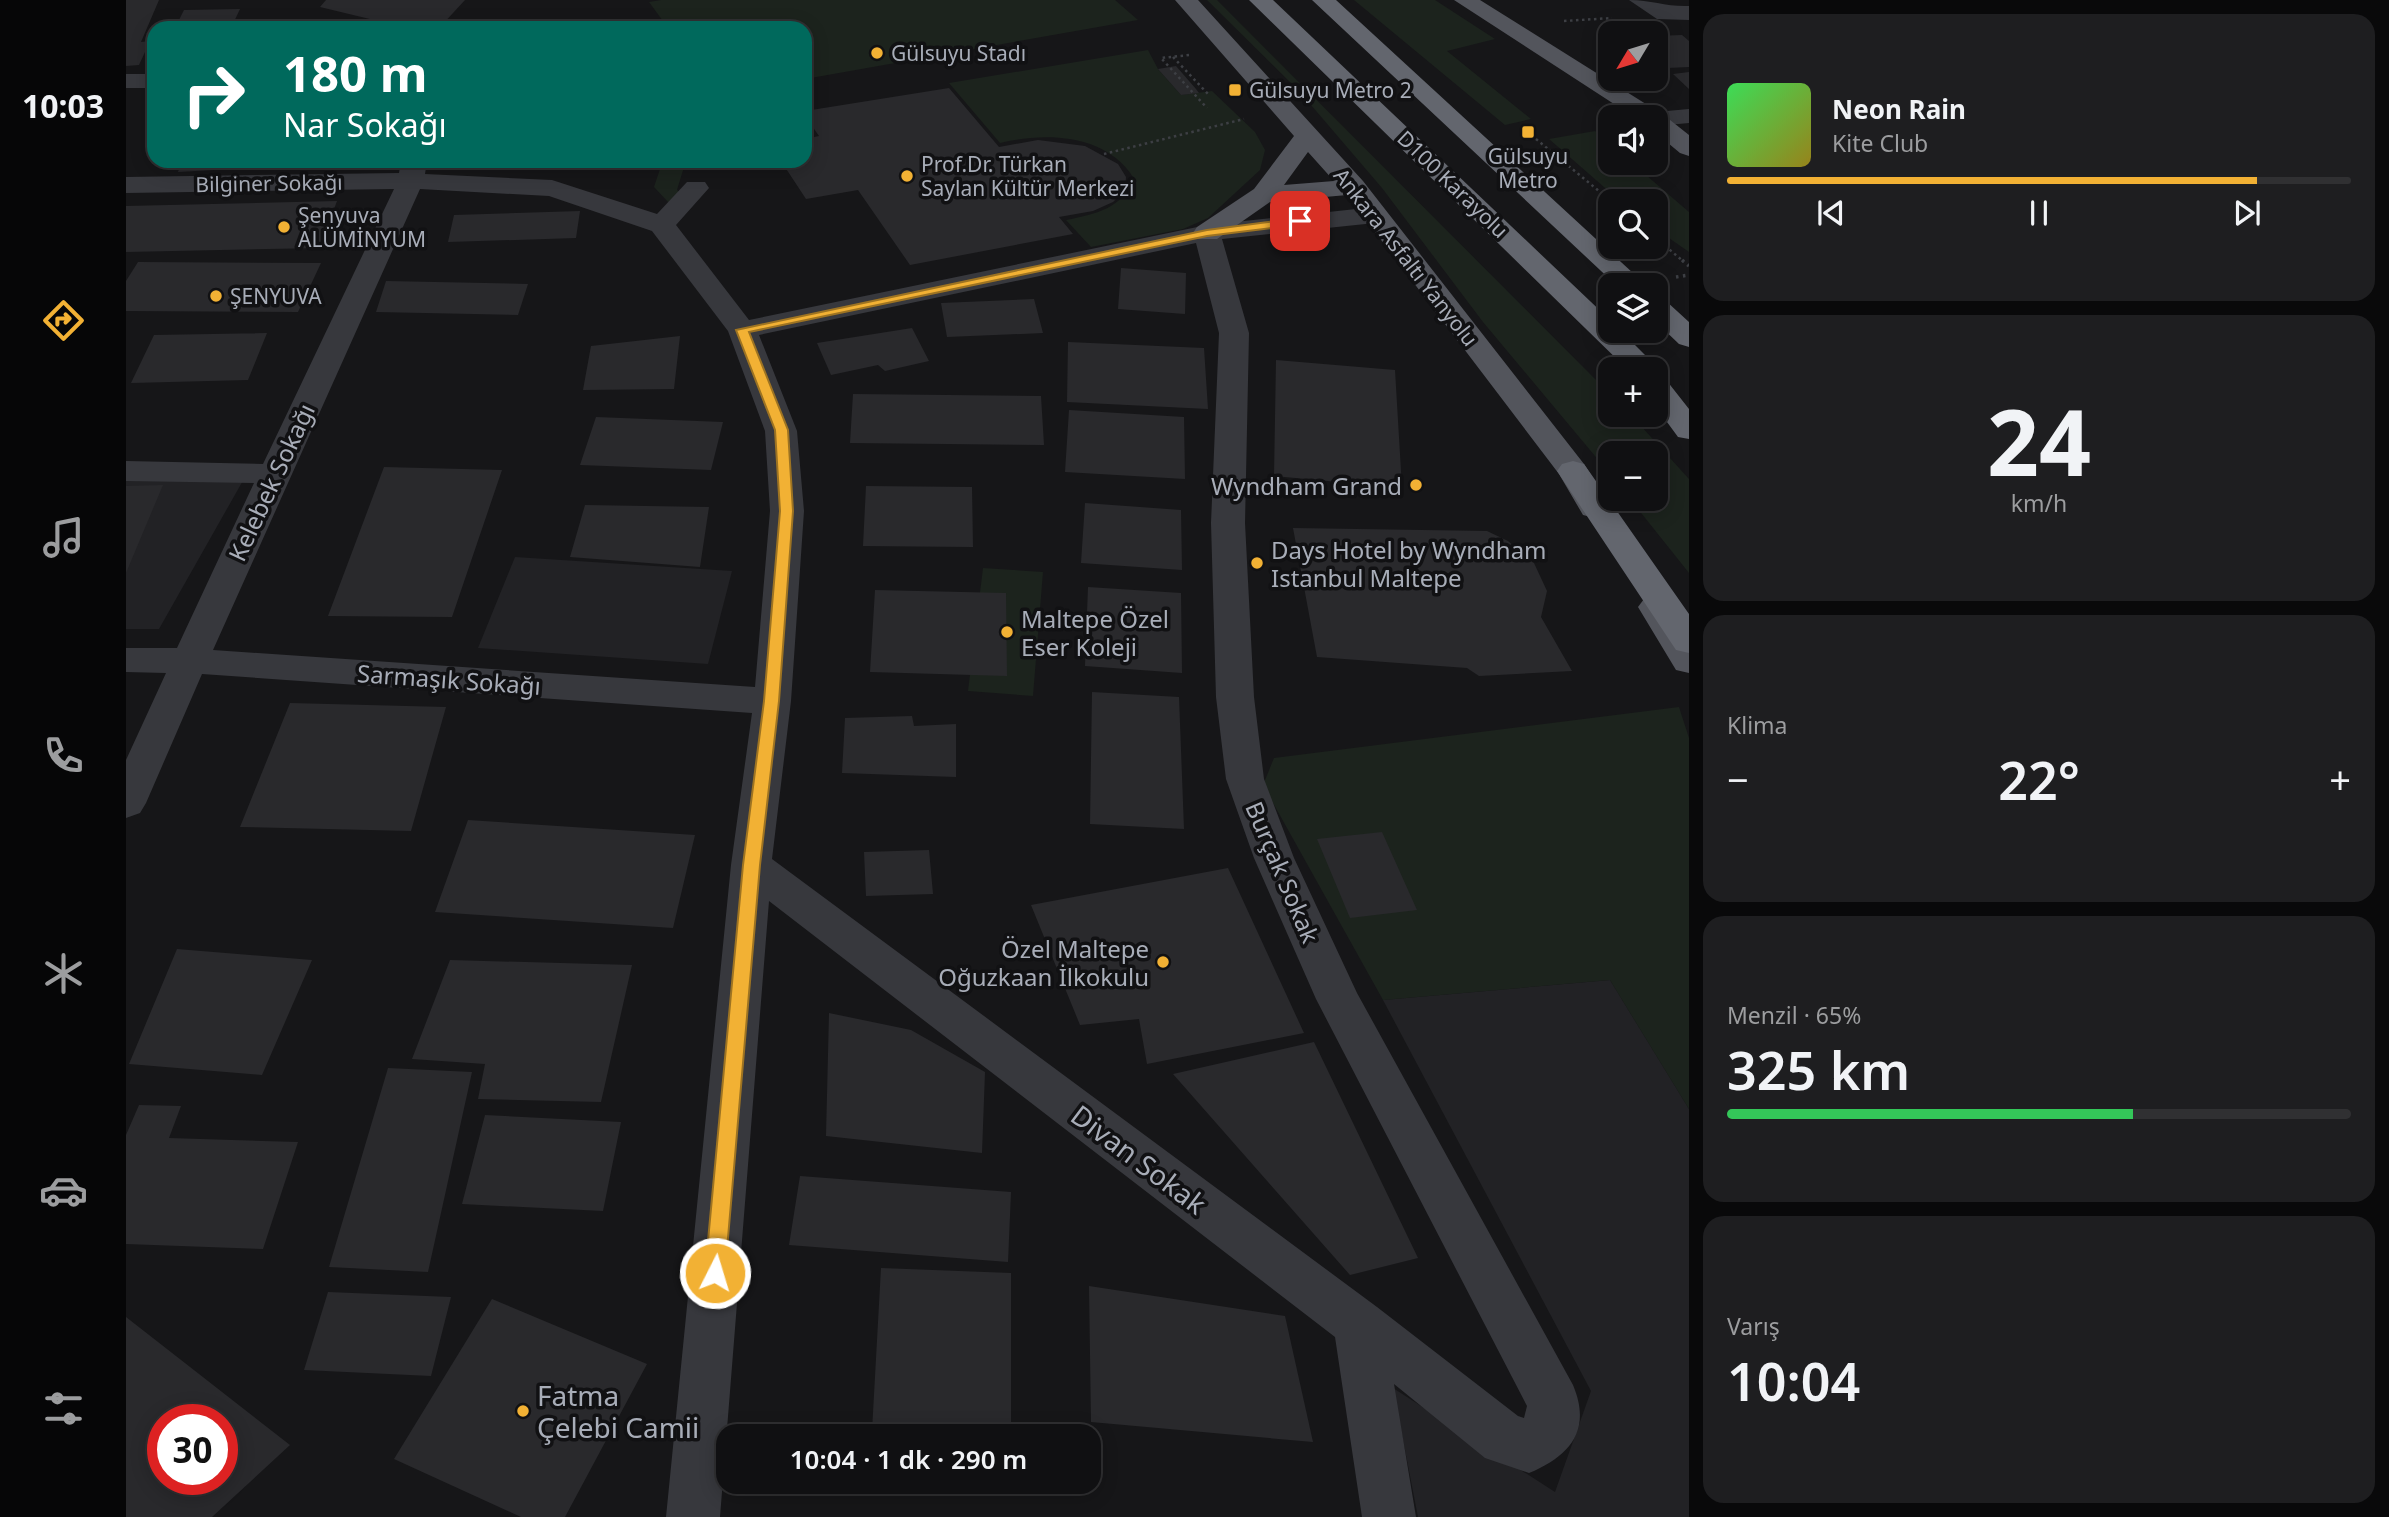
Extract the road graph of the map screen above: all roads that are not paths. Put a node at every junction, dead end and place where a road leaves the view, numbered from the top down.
1 (1176, 0) edge
2 (1186, 0) edge
3 (1260, 0) edge
4 (1323, 0) edge
5 (1465, 0) edge
6 (1640, 0) edge
7 (1689, 13) edge
8 (1230, 50) junction
9 (126, 81) edge
10 (147, 81) edge
11 (1631, 105) edge
12 (1689, 116) edge
13 (1668, 119) edge
14 (1668, 130) edge
15 (1308, 135) junction
16 (1689, 148) edge
17 (413, 171) edge
18 (126, 185) edge
19 (1354, 187) junction
20 (700, 193) dead end
21 (1263, 195) junction
22 (1375, 215) junction
23 (668, 231) junction
24 (1207, 233) junction
25 (1619, 273) edge
26 (1668, 314) edge
27 (1668, 317) edge
28 (742, 330) junction
29 (1689, 330) edge
30 (1689, 338) edge
31 (1632, 357) edge
32 (1668, 396) edge
33 (1668, 401) edge
34 (1689, 417) edge
35 (1689, 430) edge
36 (126, 471) edge
37 (1573, 471) junction
38 (274, 474) junction
39 (1689, 603) edge
40 (1689, 641) edge
41 (126, 660) edge
42 (190, 661) junction
43 (1689, 661) edge
44 (772, 701) junction
45 (126, 803) edge
46 (751, 865) junction
47 (1359, 1324) junction
48 (1529, 1446) joint
49 (693, 1517) edge
50 (1389, 1517) edge

1 - 8 main road
2 - 8 main road
3 - 31 highway, D100 Karayolu
4 - 25 highway, D100 Karayolu
5 - 11 main road
6 - 7 street
8 - 15 main road, Ankara Asfaltı Yanyolu
9 - 10 street
12 - 13 street
14 - 16 main road
15 - 19 main road, Ankara Asfaltı Yanyolu
15 - 21 main road
17 - 18 street, Bilginer Sokağı
17 - 23 street, Bilginer Sokağı
17 - 38 street, Kelebek Sokağı
19 - 21 main road
19 - 22 main road, Ankara Asfaltı Yanyolu
20 - 23 street
21 - 24 main road
22 - 24 street
22 - 37 main road, Ankara Asfaltı Yanyolu
23 - 28 street
24 - 28 street
24 - 48 street, Burçak Sokak
26 - 29 highway
27 - 30 highway
28 - 44 street
32 - 34 highway
33 - 35 highway
36 - 38 street
37 - 39 highway
37 - 40 highway
37 - 43 main road, Ankara Asfaltı Yanyolu
38 - 42 street, Kelebek Sokağı
41 - 42 street, Sarmaşık Sokağı
42 - 44 street, Sarmaşık Sokağı
42 - 45 street, Kelebek Sokağı
44 - 46 street
46 - 47 street, Divan Sokak
46 - 49 street
47 - 48 street, Divan Sokak
47 - 50 street

